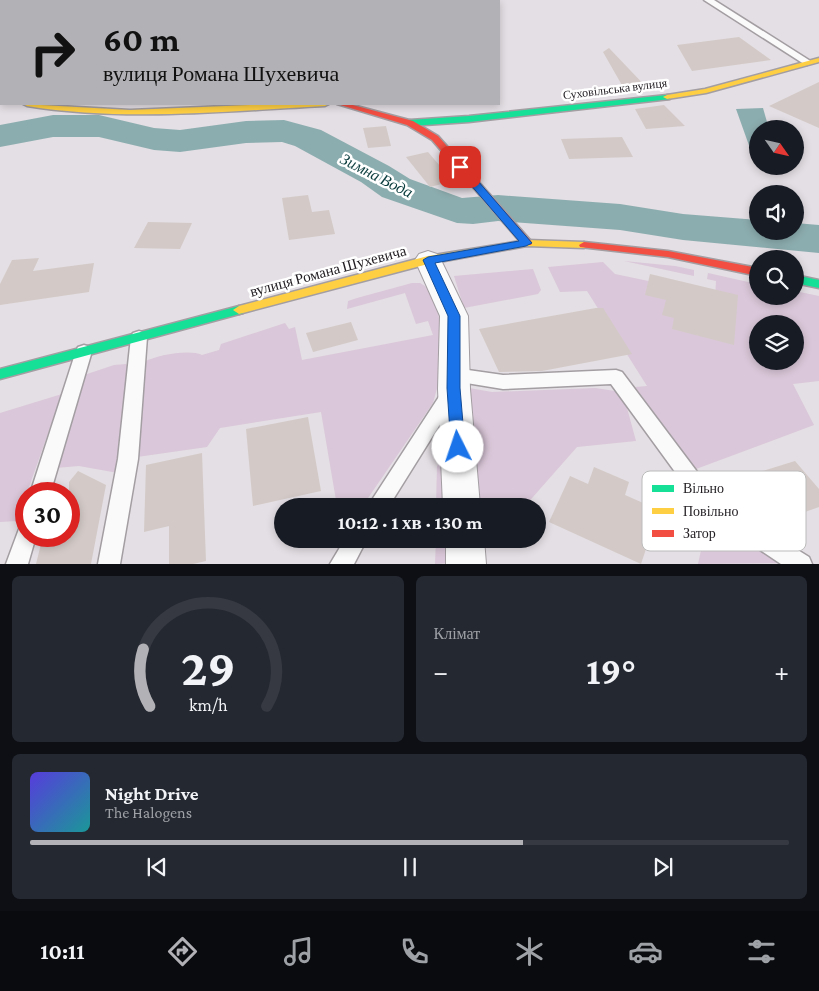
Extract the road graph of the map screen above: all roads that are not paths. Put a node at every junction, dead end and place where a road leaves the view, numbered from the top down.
1 (708, 0) edge
2 (819, 60) edge
3 (807, 62) junction
4 (31, 105) edge
5 (306, 105) edge
6 (345, 105) edge
7 (410, 123) junction
8 (526, 243) junction
9 (428, 260) junction
10 (749, 270) edge
11 (804, 281) edge
12 (819, 284) edge
13 (139, 337) junction
14 (84, 351) junction
15 (0, 374) edge
16 (454, 382) junction
17 (685, 471) edge
18 (44, 482) edge
19 (383, 498) edge
20 (461, 498) edge
21 (22, 547) edge
22 (351, 548) edge
23 (465, 548) edge
24 (781, 551) edge
25 (17, 564) edge
26 (109, 564) edge
27 (341, 564) edge
28 (466, 564) edge
29 (801, 564) edge

1 - 3 lane
2 - 3 street, Суховільська вулиця
3 - 7 street, Суховільська вулиця
4 - 5 street
6 - 7 street
7 - 8 street
8 - 9 street, вулиця Романа Шухевича
8 - 10 street, вулиця Романа Шухевича
9 - 13 street, вулиця Романа Шухевича
9 - 16 street
11 - 12 street
13 - 14 street, вулиця Романа Шухевича
13 - 26 lane
14 - 15 street, вулиця Романа Шухевича
14 - 18 lane
16 - 17 lane
16 - 19 lane
16 - 20 street
21 - 25 lane
22 - 27 lane
23 - 28 street
24 - 29 lane

